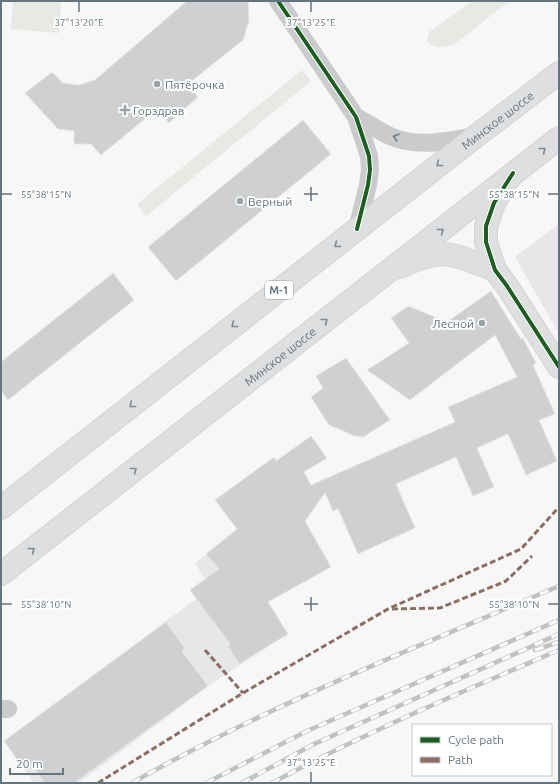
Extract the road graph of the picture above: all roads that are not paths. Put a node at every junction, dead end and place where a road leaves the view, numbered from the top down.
1 (278, 1) edge
2 (559, 73) edge
3 (356, 117) junction
4 (476, 136) junction
5 (559, 138) edge
6 (513, 173) junction
7 (357, 228) junction
8 (495, 270) junction
9 (388, 272) junction
10 (559, 367) edge
11 (1, 508) edge
12 (1, 574) edge

1 - 3 street
2 - 4 main road, Минское шоссе / М-1
4 -> 3 street
3 - 7 street
4 -> 7 main road, Минское шоссе / М-1
6 -> 5 main road, Минское шоссе
6 - 8 main road
9 -> 6 main road, Минское шоссе
7 -> 11 main road, Минское шоссе / М-1
8 - 9 main road
8 - 10 main road
12 -> 9 main road, Минское шоссе

